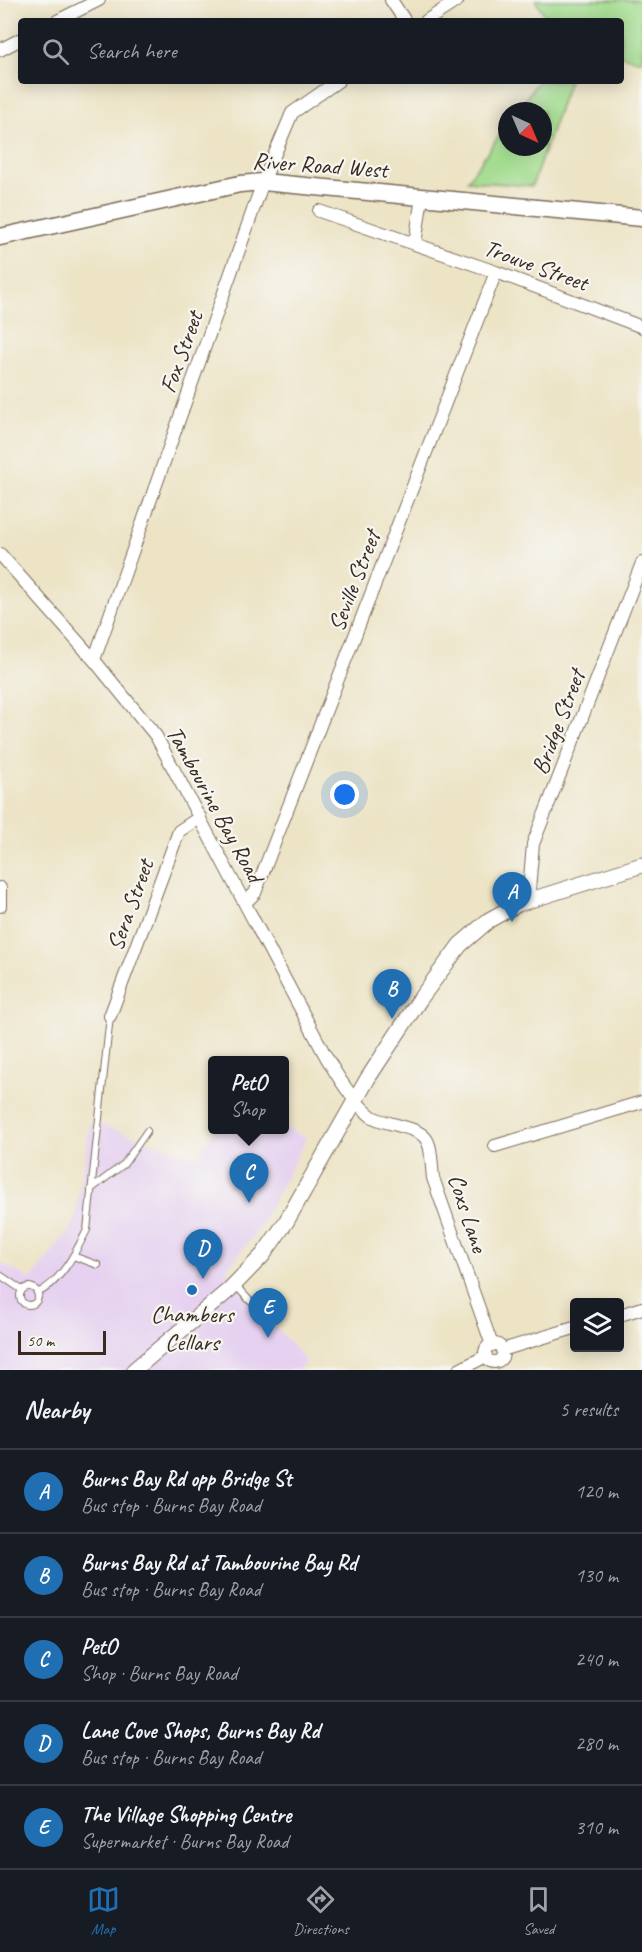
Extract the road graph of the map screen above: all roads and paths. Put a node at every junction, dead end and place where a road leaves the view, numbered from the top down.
1 (99, 0) edge
2 (391, 0) edge
3 (458, 0) edge
4 (63, 18) edge
5 (403, 18) edge
6 (431, 18) edge
7 (18, 41) edge
8 (0, 50) edge
9 (334, 84) edge
10 (264, 182) junction
11 (422, 197) junction
12 (319, 211) dead end
13 (642, 218) edge
14 (0, 237) edge
15 (415, 244) junction
16 (496, 272) junction
17 (642, 327) edge
18 (0, 554) edge
19 (642, 563) edge
20 (94, 660) junction
21 (200, 817) junction
22 (642, 865) edge
23 (0, 888) edge
24 (528, 901) junction
25 (246, 902) junction
26 (0, 906) edge
27 (110, 1016) joint
28 (356, 1099) junction
29 (642, 1102) edge
30 (147, 1131) dead end
31 (495, 1146) dead end
32 (91, 1189) junction
33 (74, 1256) junction
34 (98, 1265) dead end
35 (0, 1275) edge
36 (235, 1284) junction
37 (22, 1290) junction
38 (38, 1293) junction
39 (250, 1301) dead end
40 (642, 1308) edge
41 (624, 1314) edge
42 (570, 1329) edge
43 (496, 1356) edge
44 (134, 1370) edge
45 (459, 1370) edge

1 - 4 street
2 - 5 street
3 - 6 street
7 - 8 street
9 - 10 street, Fox Street
10 - 11 main road, River Road West
10 - 14 main road, River Road West
10 - 20 street, Fox Street
11 - 13 main road, River Road West
11 - 15 street
12 - 15 street, Trouve Street
15 - 16 street, Trouve Street
16 - 17 street, Trouve Street
16 - 25 street, Seville Street
18 - 20 street, Tambourine Bay Road
19 - 24 street, Bridge Street
20 - 21 street, Tambourine Bay Road
21 - 25 street, Tambourine Bay Road
21 - 27 street, Sera Street
22 - 24 street
23 - 26 street
24 - 28 street
25 - 28 street, Tambourine Bay Road
27 - 32 lane
28 - 36 street
28 - 43 street, Coxs Lane
29 - 31 street
30 - 32 lane
32 - 33 lane
33 - 34 lane
33 - 38 lane
35 - 37 lane
36 - 39 lane
36 - 44 street
37 - 38 lane
37 - 38 lane
40 - 41 street
42 - 43 street
43 - 45 street

